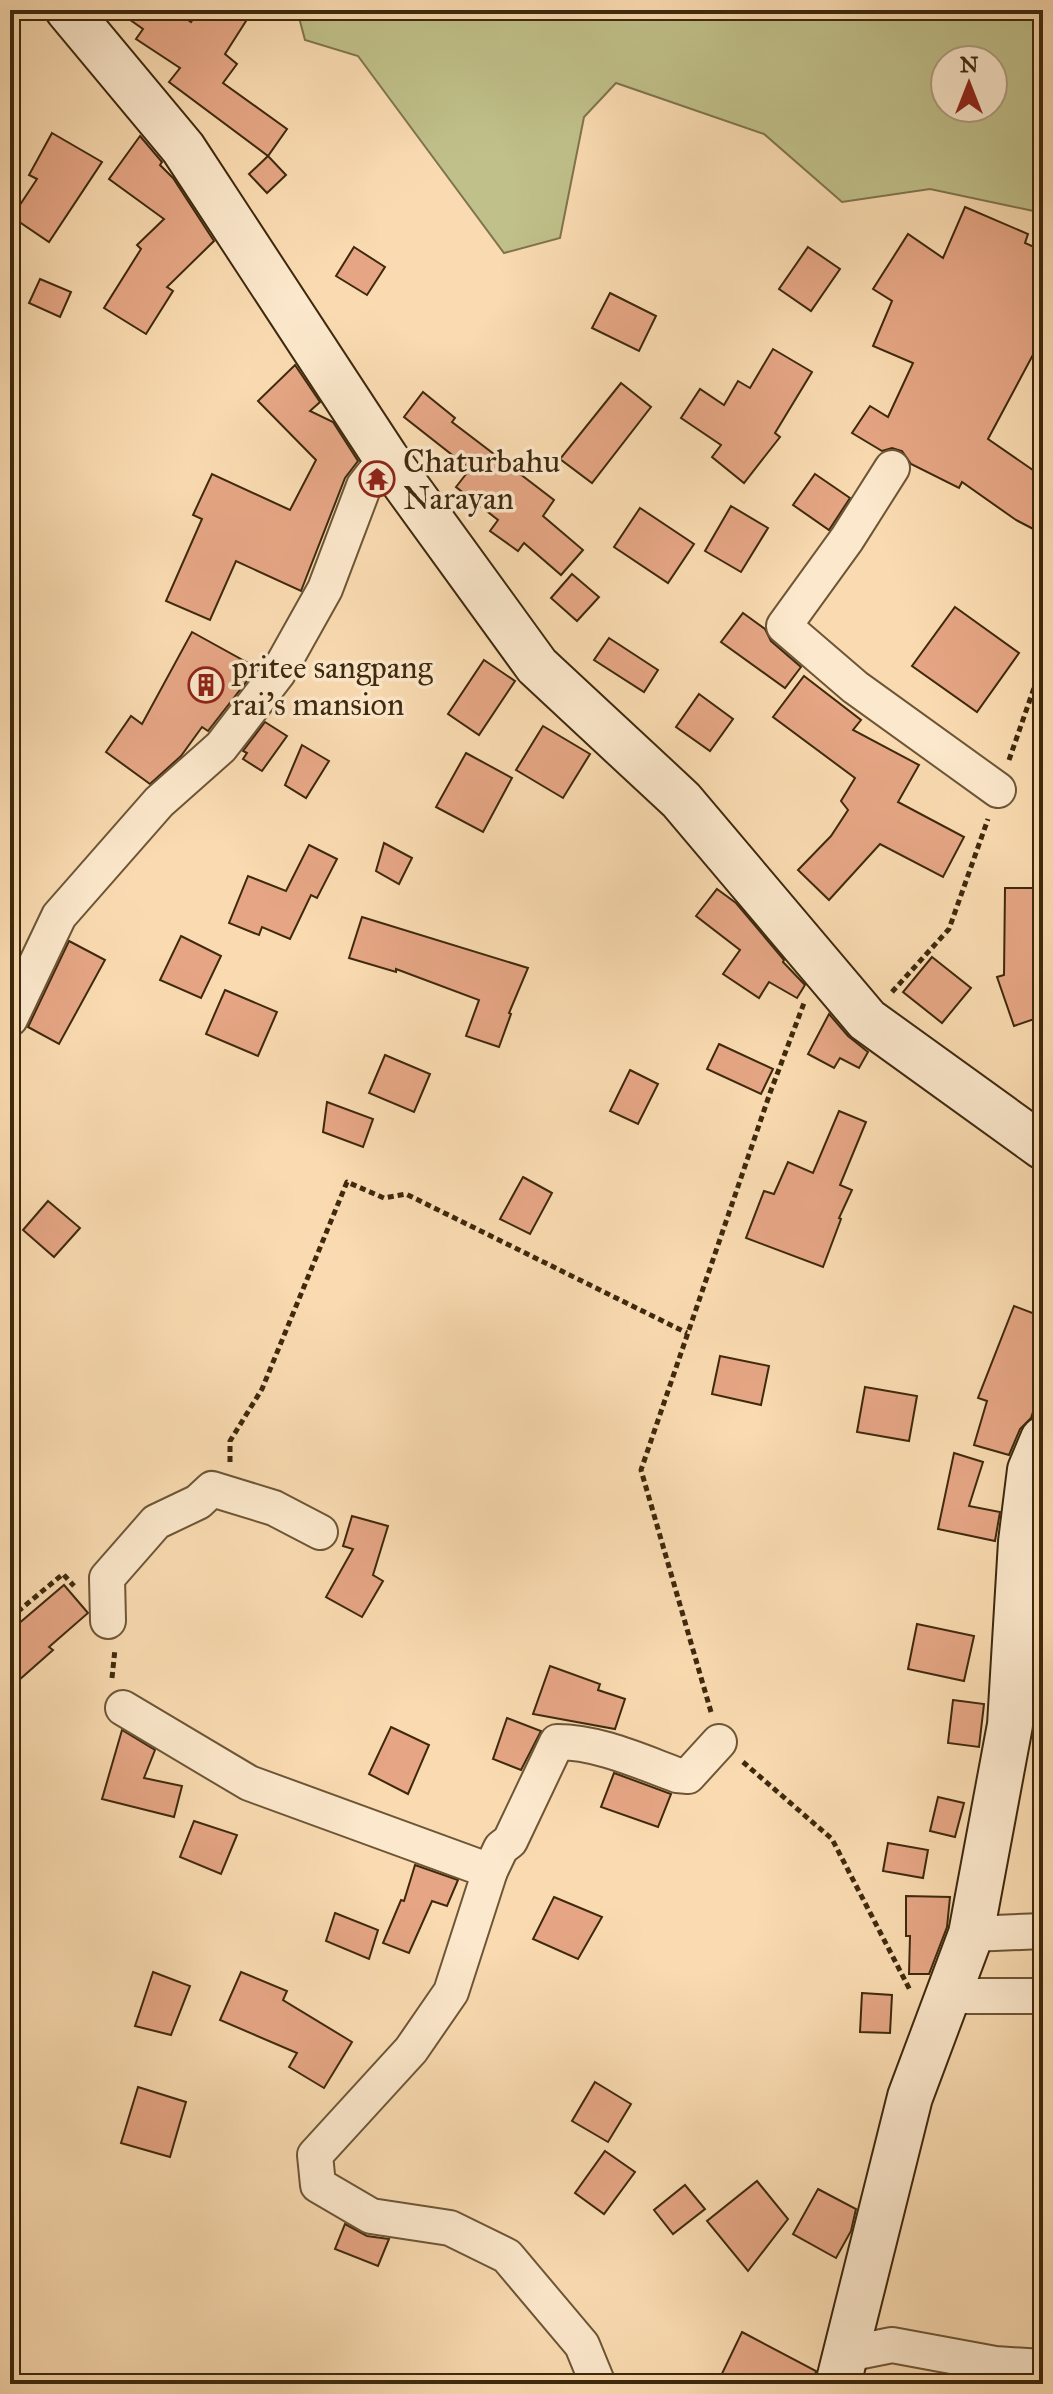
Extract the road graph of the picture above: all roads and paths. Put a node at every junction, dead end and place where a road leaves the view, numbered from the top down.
1 (68, 10) edge
2 (386, 458) junction
3 (892, 468) dead end
4 (1043, 662) edge
5 (998, 790) junction
6 (819, 961) junction
7 (10, 1019) edge
8 (867, 1020) junction
9 (1043, 1147) edge
10 (688, 1333) junction
11 (1043, 1439) edge
12 (212, 1489) junction
13 (320, 1532) dead end
14 (1032, 1545) edge
15 (108, 1621) dead end
16 (123, 1708) dead end
17 (719, 1742) junction
18 (490, 1871) junction
19 (1043, 1931) edge
20 (971, 1934) junction
21 (1043, 1996) edge
22 (943, 2007) junction
23 (1043, 2367) edge
24 (843, 2369) edge
25 (598, 2384) edge

1 - 2 main road
2 - 6 main road
2 - 7 street
3 - 5 street
4 - 5 path
5 - 8 path
6 - 8 main road
6 - 10 path
8 - 9 main road
10 - 12 path
10 - 17 path
11 - 14 main road
12 - 13 street
12 - 15 street
14 - 20 main road
16 - 18 street
17 - 18 street
17 - 22 path
18 - 25 street
19 - 20 street
20 - 22 main road
21 - 22 street
22 - 24 main road
23 - 24 street

